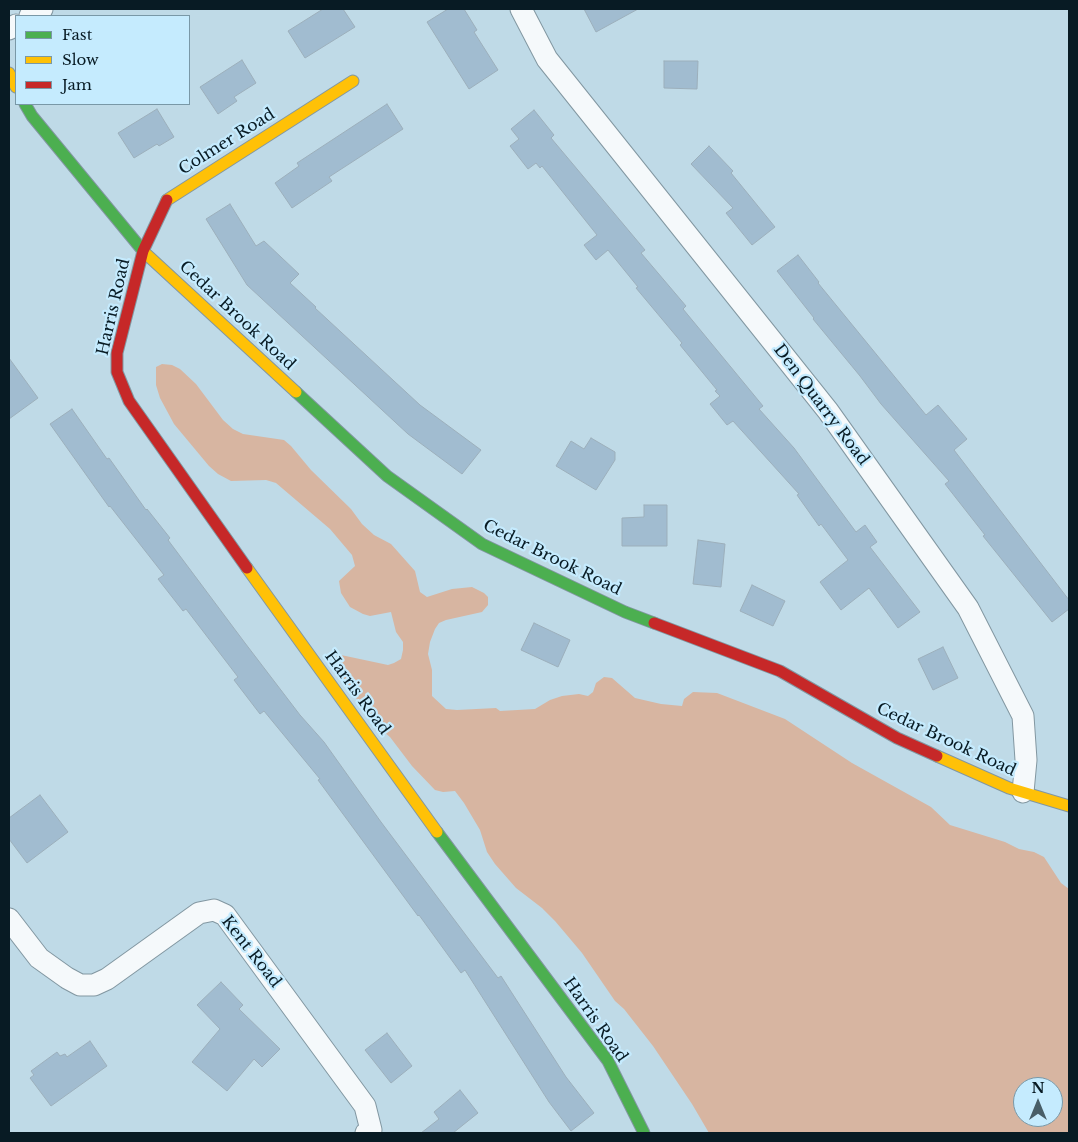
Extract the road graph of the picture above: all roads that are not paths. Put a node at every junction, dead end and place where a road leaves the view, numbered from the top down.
1 (521, 9) edge
2 (9, 73) edge
3 (353, 81) dead end
4 (15, 85) edge
5 (26, 105) edge
6 (143, 251) junction
7 (1022, 792) junction
8 (1069, 806) edge
9 (9, 919) edge
10 (366, 1133) edge
11 (644, 1133) edge

1 - 7 street, Den Quarry Road
2 - 4 street
3 - 6 street, Colmer Road
5 - 6 street, Cedar Brook Road
6 - 7 street, Cedar Brook Road
6 - 11 street, Harris Road
7 - 8 street
9 - 10 street, Kent Road

